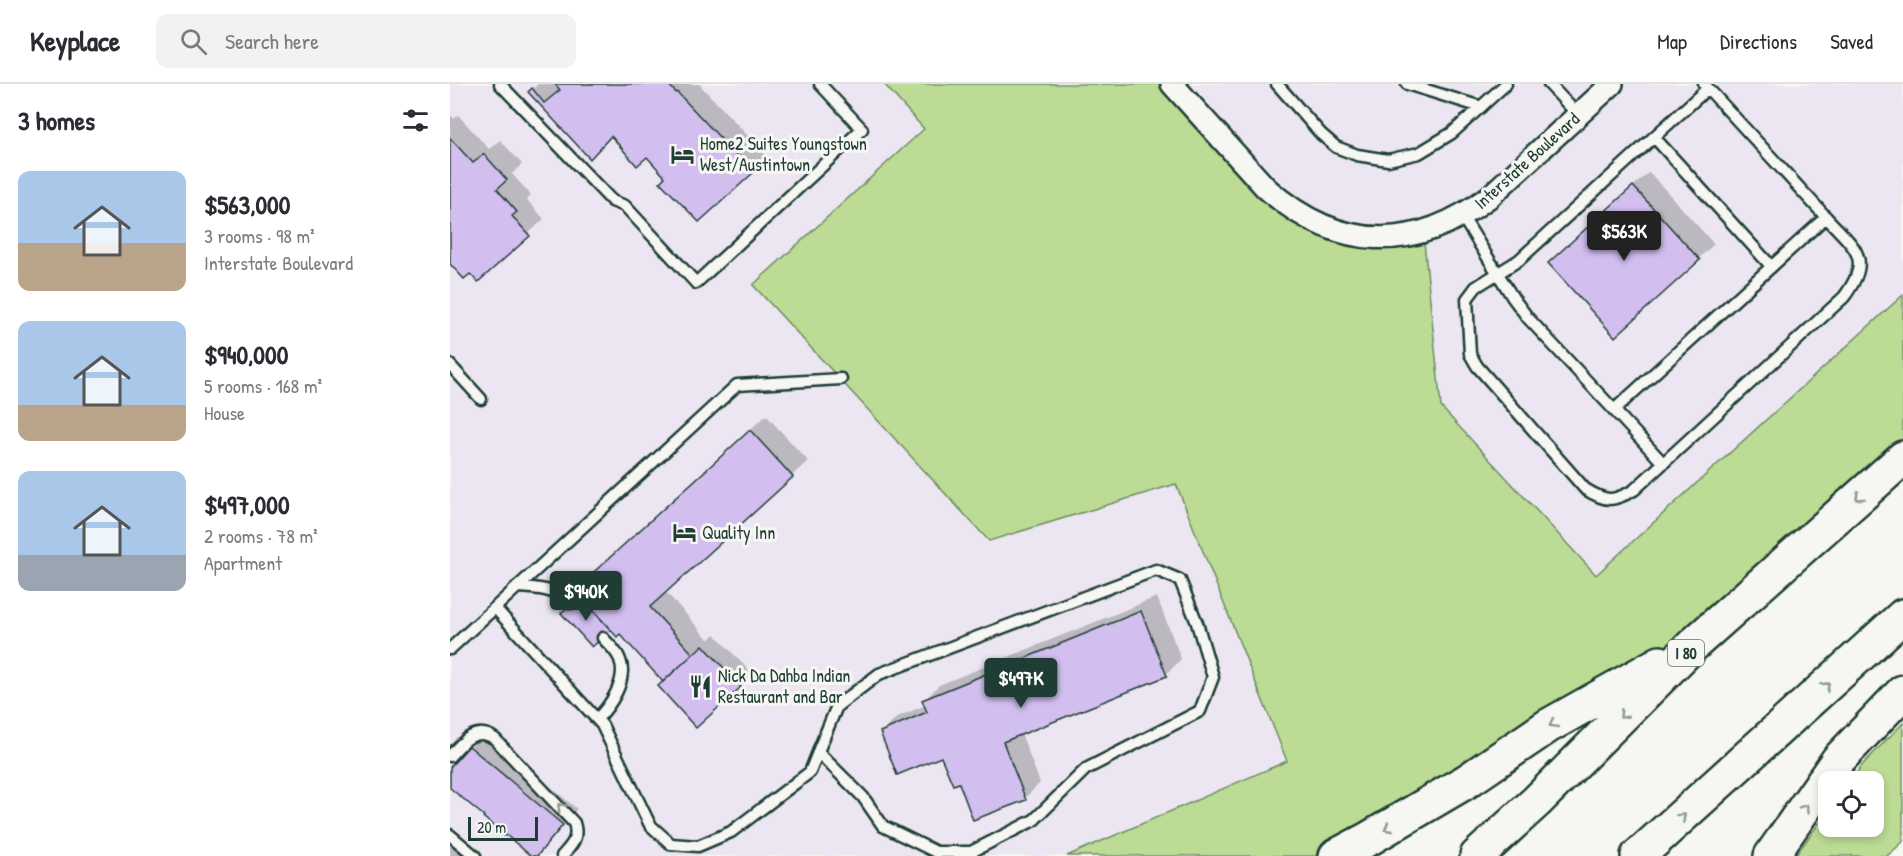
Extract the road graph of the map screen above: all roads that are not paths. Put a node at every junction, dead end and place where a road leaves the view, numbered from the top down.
1 (820, 84) edge
2 (1172, 84) edge
3 (1277, 84) edge
4 (1407, 84) edge
5 (1506, 84) edge
6 (1549, 84) edge
7 (1612, 84) edge
8 (506, 86) edge
9 (1706, 86) edge
10 (1481, 107) junction
11 (1578, 115) junction
12 (1654, 137) junction
13 (1462, 216) junction
14 (1826, 217) junction
15 (1772, 266) junction
16 (1498, 274) junction
17 (450, 365) edge
18 (841, 379) dead end
19 (481, 399) dead end
20 (1614, 410) junction
21 (1903, 458) edge
22 (1663, 464) junction
23 (517, 587) junction
24 (572, 603) dead end
25 (495, 608) junction
26 (1903, 616) edge
27 (603, 638) dead end
28 (1695, 643) junction
29 (450, 649) edge
30 (1903, 692) edge
31 (597, 719) junction
32 (818, 752) junction
33 (450, 756) edge
34 (450, 835) edge
35 (698, 846) junction
36 (475, 856) edge
37 (562, 856) edge
38 (704, 856) edge
39 (1336, 856) edge
40 (1477, 856) edge
41 (1638, 856) edge
42 (1771, 856) edge

1 - 8 lane
2 - 13 street, Interstate Boulevard
3 - 10 lane
4 - 10 lane
5 - 10 lane
6 - 11 lane
7 - 11 street, Interstate Boulevard
9 - 12 lane
9 - 14 lane
11 - 13 street, Interstate Boulevard
12 - 15 lane
12 - 16 lane
13 - 16 lane
14 - 15 lane
14 - 22 lane
15 - 20 lane
16 - 20 lane
16 - 22 lane
17 - 19 lane
18 - 23 lane
20 - 22 lane
21 -> 28 highway, I 80
23 - 24 lane
23 - 25 lane
25 - 29 lane
25 - 31 lane
41 -> 26 highway
27 - 31 lane
28 -> 39 highway
28 -> 40 highway, I 80
42 -> 30 highway
31 - 35 lane
32 - 32 lane
32 - 35 lane
37 -> 33 lane
34 - 36 lane
35 - 38 lane

